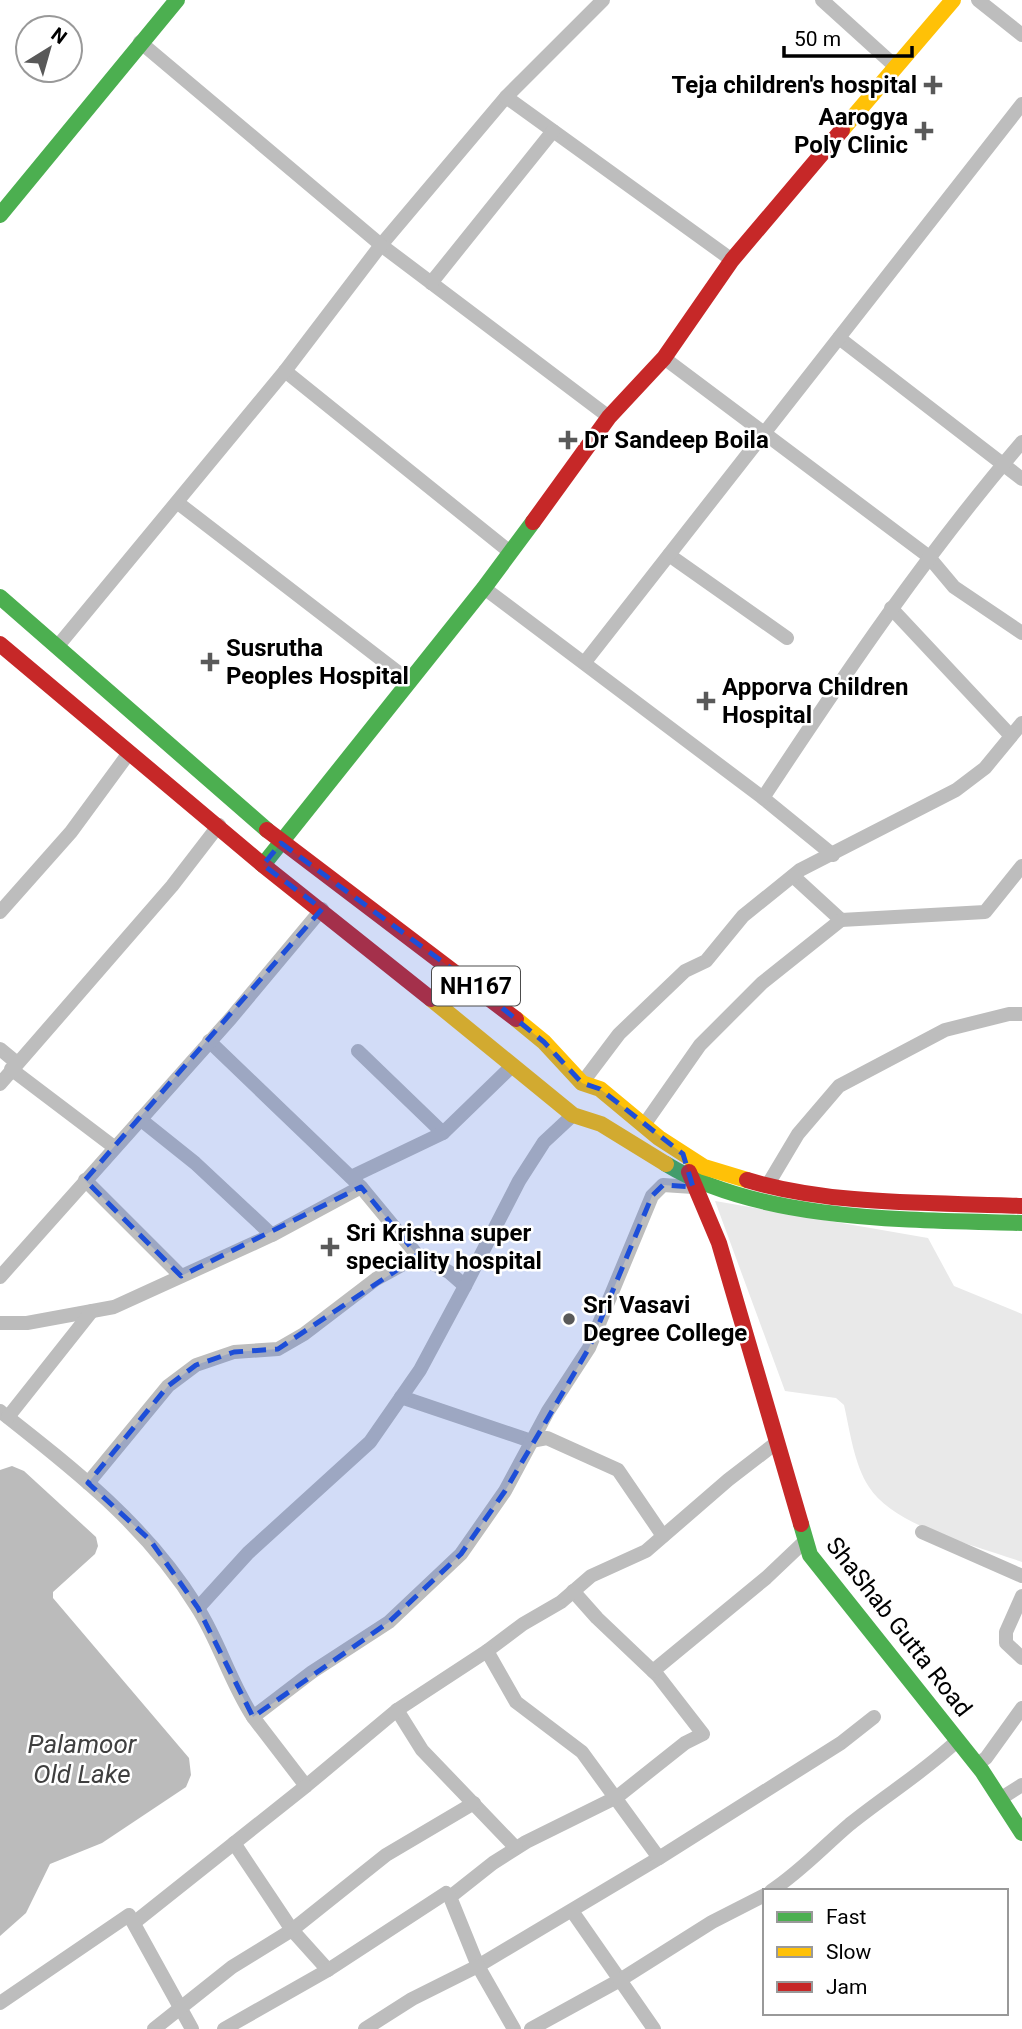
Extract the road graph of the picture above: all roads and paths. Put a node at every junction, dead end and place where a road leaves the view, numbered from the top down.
1 (177, 0) edge
2 (603, 0) edge
3 (822, 0) edge
4 (953, 0) edge
5 (978, 0) edge
6 (1022, 35) edge
7 (140, 42) junction
8 (896, 67) junction
9 (506, 97) junction
10 (1022, 104) edge
11 (553, 131) junction
12 (0, 215) edge
13 (382, 245) junction
14 (732, 260) junction
15 (431, 283) junction
16 (839, 338) junction
17 (664, 359) junction
18 (285, 371) junction
19 (608, 417) junction
20 (765, 434) junction
21 (1022, 442) edge
22 (1003, 464) junction
23 (1022, 479) edge
24 (178, 503) junction
25 (510, 552) junction
26 (669, 555) junction
27 (928, 556) junction
28 (484, 588) junction
29 (0, 597) edge
30 (891, 608) junction
31 (1022, 633) edge
32 (787, 638) dead end
33 (0, 644) edge
34 (57, 647) junction
35 (585, 662) junction
36 (408, 680) junction
37 (1022, 723) edge
38 (1011, 736) junction
39 (129, 753) junction
40 (763, 798) junction
41 (219, 825) junction
42 (281, 843) junction
43 (833, 855) junction
44 (263, 865) junction
45 (1022, 866) edge
46 (793, 876) junction
47 (322, 909) junction
48 (0, 912) edge
49 (841, 920) junction
50 (1022, 1014) edge
51 (209, 1041) junction
52 (0, 1049) edge
53 (358, 1051) dead end
54 (14, 1066) junction
55 (511, 1067) junction
56 (582, 1083) junction
57 (0, 1084) edge
58 (573, 1115) junction
59 (140, 1119) junction
60 (644, 1125) junction
61 (443, 1133) junction
62 (114, 1147) junction
63 (683, 1154) junction
64 (351, 1177) junction
65 (85, 1180) junction
66 (692, 1183) junction
67 (767, 1186) junction
68 (361, 1188) junction
69 (1022, 1206) edge
70 (1022, 1223) edge
71 (272, 1235) junction
72 (418, 1256) junction
73 (181, 1276) junction
74 (0, 1277) edge
75 (465, 1286) junction
76 (92, 1311) junction
77 (0, 1323) edge
78 (401, 1397) junction
79 (4, 1414) edge
80 (531, 1441) junction
81 (776, 1443) junction
82 (89, 1483) junction
83 (922, 1532) dead end
84 (663, 1536) junction
85 (805, 1541) junction
86 (1022, 1576) edge
87 (573, 1591) junction
88 (1022, 1596) edge
89 (198, 1608) junction
90 (487, 1651) junction
91 (1022, 1658) edge
92 (653, 1671) junction
93 (1022, 1708) edge
94 (397, 1710) junction
95 (253, 1717) junction
96 (874, 1717) dead end
97 (958, 1740) junction
98 (977, 1764) junction
99 (1022, 1785) edge
100 (306, 1786) junction
101 (617, 1797) junction
102 (1000, 1799) junction
103 (474, 1803) junction
104 (1022, 1833) edge
105 (234, 1843) junction
106 (516, 1848) junction
107 (659, 1858) junction
108 (774, 1889) edge
109 (763, 1896) edge
110 (450, 1897) junction
111 (572, 1911) junction
112 (135, 1922) junction
113 (292, 1930) junction
114 (478, 1966) junction
115 (328, 1970) junction
116 (620, 1980) junction
117 (0, 2003) edge
118 (179, 2008) junction
119 (153, 2029) edge
120 (191, 2029) edge
121 (224, 2029) edge
122 (365, 2029) edge
123 (514, 2029) edge
124 (531, 2029) edge
125 (654, 2029) edge

1 - 7 main road
2 - 9 street
3 - 8 street
4 - 8 main road
5 - 6 street
7 - 12 main road
7 - 13 street
8 - 14 main road
9 - 11 street
9 - 13 street
10 - 16 street
11 - 14 street
11 - 15 street
13 - 15 street
13 - 18 street
14 - 17 main road
15 - 19 street
16 - 20 street
16 - 22 street
17 - 19 main road
17 - 20 street
18 - 24 street
18 - 25 street
19 - 25 main road
20 - 26 street
20 - 27 street
21 - 22 street
22 - 23 street
22 - 27 street
24 - 34 street
24 - 36 street
25 - 28 main road
26 - 32 street
26 - 35 street
27 - 30 street
27 - 31 street
28 - 35 street
28 - 36 main road
29 - 34 main road, NH167
30 - 38 street
30 - 40 street
33 - 39 main road, NH167
34 - 42 main road, NH167
35 - 40 street
36 - 42 main road
37 - 38 street
38 - 43 street
39 - 41 main road, NH167
39 - 48 street
40 - 43 street
41 - 44 main road, NH167
41 - 54 street
42 - 44 main road
42 - 56 main road, NH167
43 - 46 street
44 - 47 main road, NH167
45 - 49 street
46 - 49 street
46 - 56 street
47 - 51 street
47 - 55 main road, NH167
49 - 60 street
50 - 67 street
51 - 59 street
51 - 64 street
52 - 54 street
53 - 61 street
54 - 57 street
54 - 62 street
55 - 58 main road, NH167
55 - 61 street
56 - 60 main road, NH167
58 - 66 main road, NH167
58 - 75 street
59 - 62 street
59 - 71 street
60 - 63 main road, NH167
61 - 64 street
62 - 65 street
63 - 66 main road, ShaShab Gutta Road
63 - 67 main road, NH167
64 - 68 street
65 - 73 street
65 - 74 street
66 - 70 main road, NH167
66 - 80 street
66 - 81 main road, ShaShab Gutta Road
67 - 69 main road, NH167
68 - 71 street
68 - 72 street
71 - 73 street
72 - 75 street
72 - 82 street
73 - 76 street
75 - 78 street
76 - 77 street
76 - 79 street
78 - 80 street
78 - 89 street
79 - 82 street
80 - 84 street
80 - 95 street
81 - 84 street
81 - 85 main road, ShaShab Gutta Road
82 - 89 street
83 - 86 street
84 - 87 street
85 - 92 street
85 - 97 main road, ShaShab Gutta Road
87 - 90 street
87 - 92 street
88 - 91 street
89 - 95 street
90 - 94 street
90 - 101 street
92 - 101 street
93 - 98 street
94 - 100 street
94 - 103 street
95 - 100 street
96 - 107 street
97 - 98 main road, ShaShab Gutta Road
97 - 108 street
98 - 102 main road, ShaShab Gutta Road
99 - 102 street
100 - 105 street
101 - 106 street
101 - 107 street
102 - 104 main road, ShaShab Gutta Road
103 - 106 street
103 - 113 street
105 - 112 street
105 - 113 street
106 - 110 street
107 - 111 street
109 - 116 street
110 - 114 street
110 - 115 street
111 - 114 street
111 - 116 street
112 - 117 street
112 - 118 street
113 - 115 street
113 - 118 street
114 - 122 street
114 - 123 street
115 - 121 street
116 - 124 street
116 - 125 street
118 - 119 street
118 - 120 street

